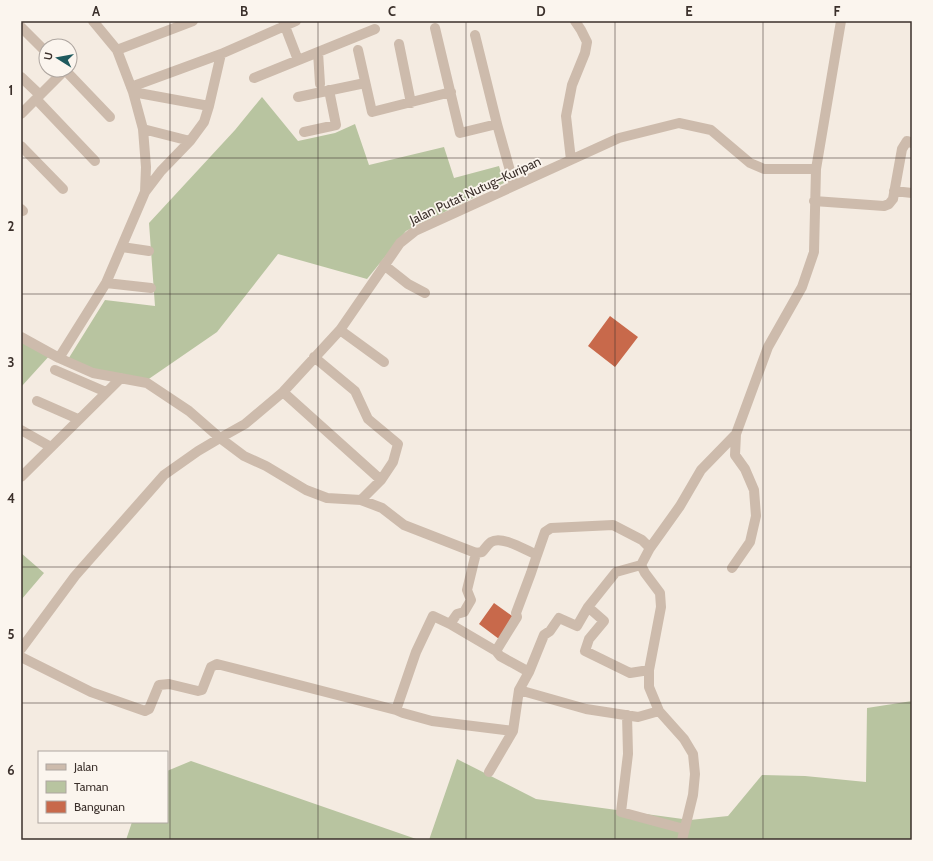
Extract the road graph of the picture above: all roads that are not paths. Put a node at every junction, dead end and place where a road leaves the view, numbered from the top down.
1 (93, 21) edge
2 (193, 21) edge
3 (296, 21) edge
4 (575, 21) edge
5 (841, 21) edge
6 (283, 23) edge
7 (21, 27) edge
8 (375, 28) dead end
9 (435, 28) dead end
10 (475, 35) dead end
11 (38, 44) edge
12 (399, 44) dead end
13 (117, 50) junction
14 (358, 50) dead end
15 (318, 52) junction
16 (221, 54) junction
17 (298, 60) junction
18 (21, 77) edge
19 (57, 78) edge
20 (73, 78) edge
21 (254, 78) dead end
22 (365, 83) junction
23 (320, 84) dead end
24 (132, 89) junction
25 (329, 90) junction
26 (451, 92) junction
27 (38, 97) junction
28 (298, 97) dead end
29 (411, 103) junction
30 (209, 106) junction
31 (21, 114) edge
32 (110, 117) dead end
33 (497, 124) junction
34 (143, 129) junction
35 (304, 132) dead end
36 (190, 141) junction
37 (912, 143) edge
38 (21, 146) edge
39 (571, 160) junction
40 (95, 161) dead end
41 (816, 169) junction
42 (514, 186) junction
43 (63, 189) dead end
44 (894, 191) junction
45 (145, 192) junction
46 (912, 193) edge
47 (814, 201) junction
48 (122, 247) junction
49 (149, 251) dead end
50 (384, 265) junction
51 (106, 283) junction
52 (151, 288) dead end
53 (425, 293) dead end
54 (340, 330) junction
55 (21, 337) edge
56 (314, 357) junction
57 (60, 358) junction
58 (384, 362) dead end
59 (55, 370) dead end
60 (120, 378) junction
61 (106, 392) junction
62 (283, 392) junction
63 (37, 401) dead end
64 (78, 419) junction
65 (21, 430) edge
66 (736, 434) junction
67 (220, 438) junction
68 (51, 447) junction
69 (22, 474) edge
70 (381, 480) junction
71 (361, 500) junction
72 (650, 548) junction
73 (476, 553) junction
74 (536, 555) junction
75 (641, 565) junction
76 (732, 568) dead end
77 (588, 607) junction
78 (450, 624) junction
79 (21, 649) edge
80 (496, 651) junction
81 (21, 657) edge
82 (649, 670) junction
83 (528, 672) junction
84 (519, 690) junction
85 (396, 710) junction
86 (659, 711) junction
87 (627, 716) junction
88 (513, 731) junction
89 (489, 772) dead end
90 (684, 829) junction
91 (682, 840) edge

1 - 13 street
2 - 13 street
3 - 6 street
4 - 39 street
5 - 41 street
6 - 16 street
6 - 17 street
7 - 11 street
8 - 15 street
9 - 26 street
10 - 33 street
12 - 29 street
13 - 24 street
14 - 22 street
15 - 17 street
15 - 23 street
16 - 24 street
16 - 30 street
17 - 21 street
18 - 27 street
19 - 27 street
20 - 32 street
22 - 25 street
22 - 29 street
24 - 30 street
24 - 34 street
25 - 28 street
25 - 35 street
26 - 29 street
26 - 33 street
27 - 31 street
27 - 40 street
30 - 36 street
33 - 42 street
34 - 36 street
34 - 45 street
36 - 45 street
37 - 44 street
38 - 43 street
39 - 41 street, Jalan Putat Nutug–Kuripan
39 - 42 street, Jalan Putat Nutug–Kuripan
41 - 47 street
42 - 50 street, Jalan Putat Nutug–Kuripan
44 - 46 street
44 - 47 street
45 - 48 street
47 - 66 street
48 - 49 street
48 - 51 street
50 - 53 street
50 - 54 street, Jalan Putat Nutug–Kuripan
51 - 52 street
51 - 57 street
54 - 56 street, Jalan Putat Nutug–Kuripan
54 - 58 street
55 - 57 street
56 - 62 street, Jalan Putat Nutug–Kuripan
56 - 70 street
57 - 60 street
59 - 61 street
60 - 61 street
60 - 67 street
61 - 64 street
62 - 67 street, Jalan Putat Nutug–Kuripan
62 - 70 street
63 - 64 street
64 - 68 street
65 - 68 street
66 - 72 street
66 - 76 street
67 - 71 street
67 - 79 street, Jalan Putat Nutug–Kuripan
68 - 69 street
70 - 71 street
71 - 73 street
72 - 74 street
72 - 75 street
73 - 74 street
73 - 78 street
74 - 80 street
75 - 77 street
75 - 82 street
77 - 82 street
77 - 83 street
78 - 80 street
78 - 85 street
80 - 83 street
81 - 85 street
82 - 86 street
83 - 84 street
84 - 87 street
84 - 88 street
85 - 88 street
86 - 87 street
86 - 90 street
87 - 90 street
88 - 89 street
90 - 91 street

